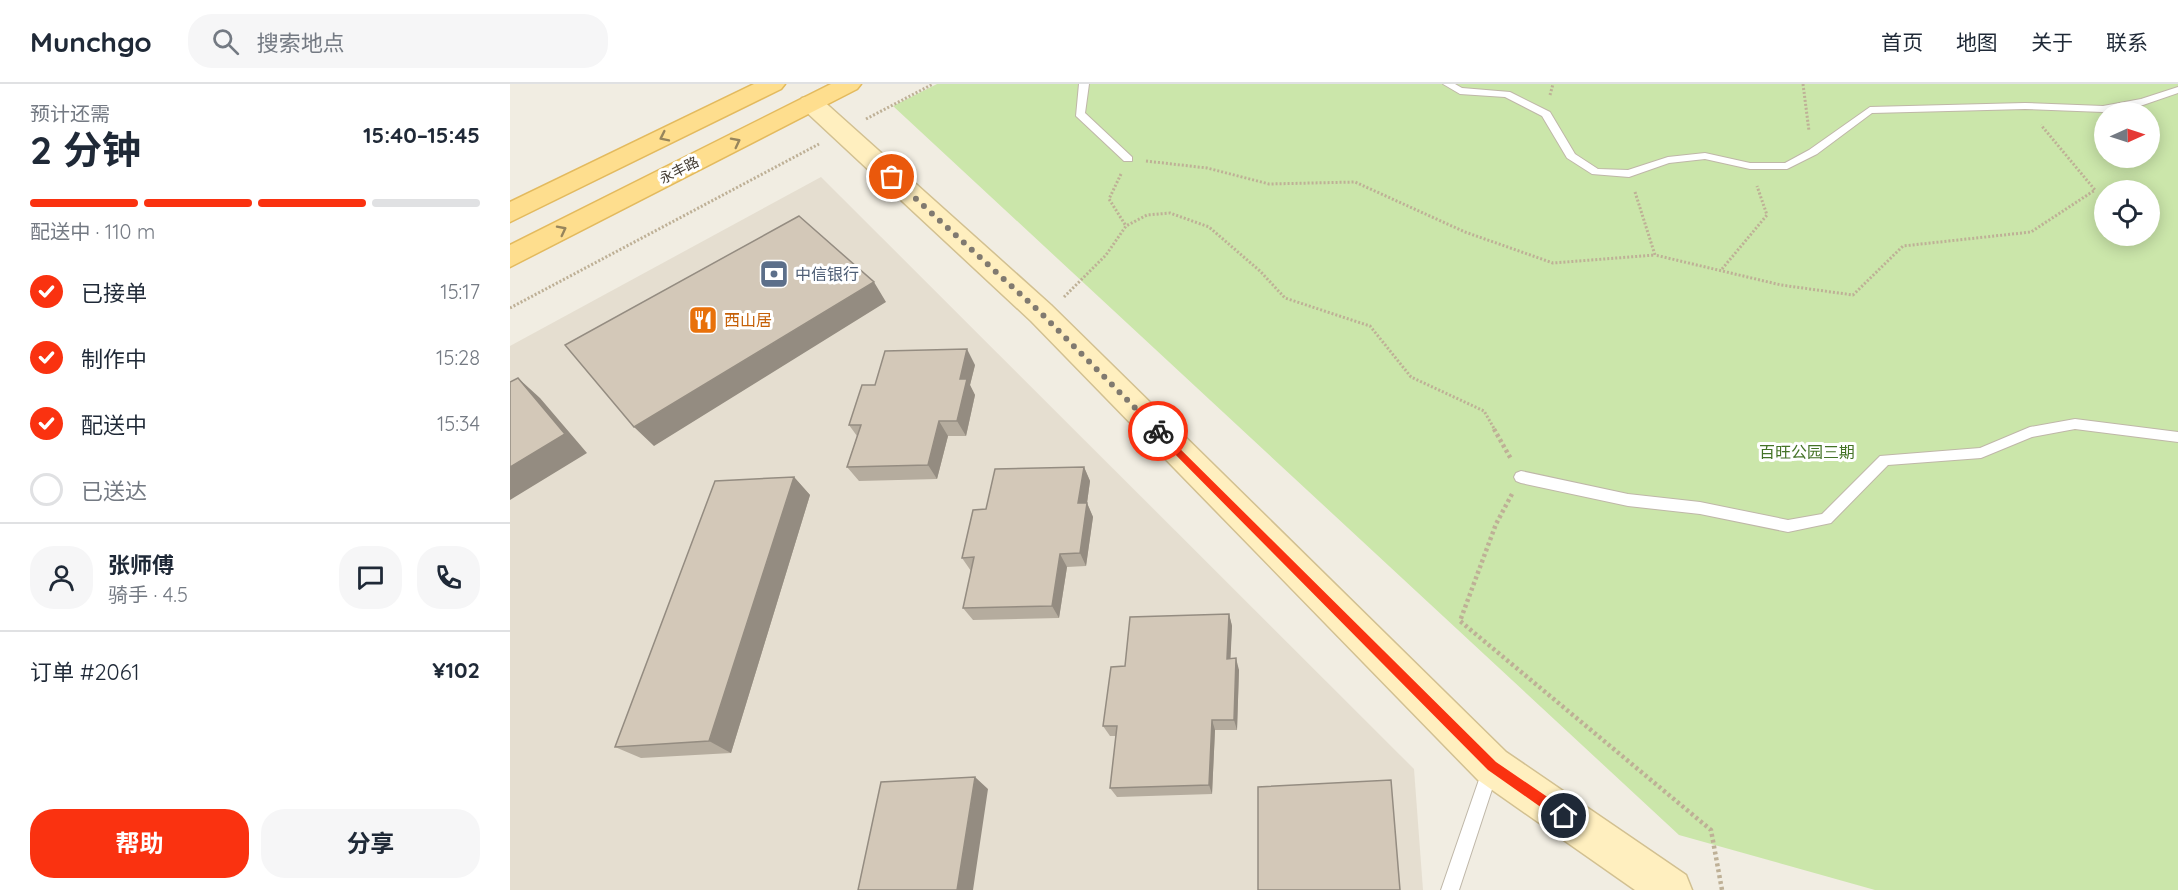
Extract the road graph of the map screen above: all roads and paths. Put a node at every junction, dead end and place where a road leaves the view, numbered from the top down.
1 (773, 84) edge
2 (849, 84) edge
3 (933, 84) edge
4 (1084, 84) edge
5 (1448, 84) edge
6 (1803, 84) edge
7 (2170, 84) edge
8 (2178, 89) edge
9 (811, 103) junction
10 (2025, 106) junction
11 (842, 132) junction
12 (1813, 152) junction
13 (1128, 159) junction
14 (1750, 166) junction
15 (1629, 174) junction
16 (510, 213) edge
17 (1126, 226) junction
18 (1655, 255) junction
19 (510, 257) edge
20 (1722, 268) junction
21 (510, 308) edge
22 (1041, 313) junction
23 (2178, 437) edge
24 (1521, 477) junction
25 (1492, 766) junction
26 (1450, 890) edge
27 (1671, 890) edge
28 (1722, 890) edge

1 -> 16 main road
2 - 9 main road, 永丰路
3 - 11 path
4 - 13 lane
5 - 15 lane
6 - 12 path
7 - 8 lane
8 - 10 lane
9 - 11 street
19 -> 9 main road, 永丰路
10 - 12 lane
10 - 20 path
11 - 21 path
11 - 22 street
12 - 14 lane
13 - 17 path
13 - 18 path
14 - 15 lane
14 - 20 path
15 - 18 path
17 - 22 path
17 - 24 path
18 - 20 path
22 - 25 street
23 - 24 lane
24 - 28 path
25 - 26 lane
25 - 27 street

